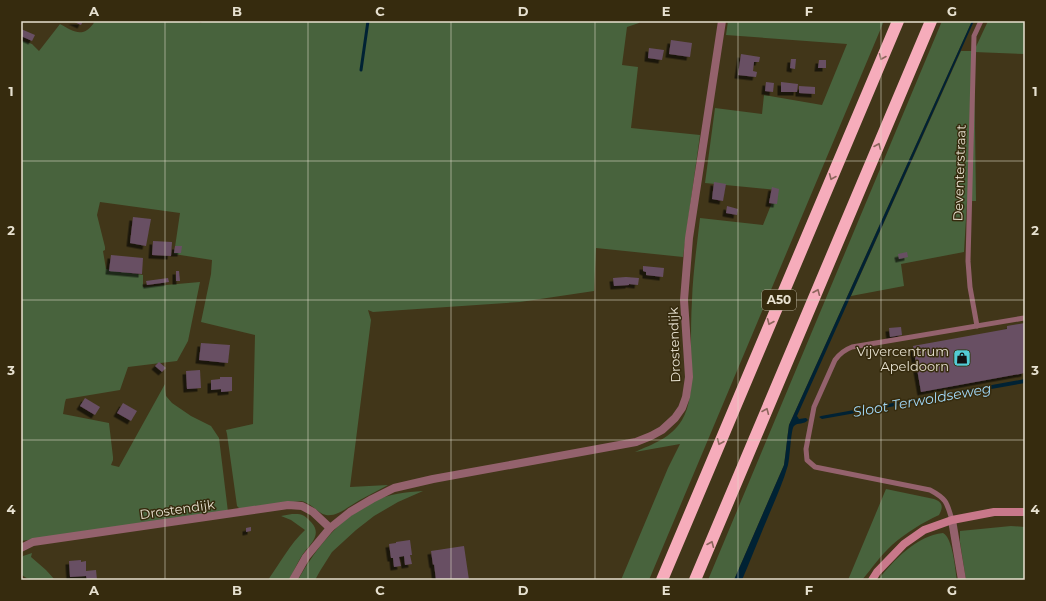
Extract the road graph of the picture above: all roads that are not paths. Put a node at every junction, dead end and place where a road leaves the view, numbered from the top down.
1 (722, 21) edge
2 (898, 21) edge
3 (931, 21) edge
4 (981, 21) edge
5 (1024, 318) edge
6 (976, 326) junction
7 (1025, 512) edge
8 (952, 520) junction
9 (330, 528) junction
10 (21, 548) edge
11 (293, 580) edge
12 (662, 580) edge
13 (695, 580) edge
14 (872, 580) edge
15 (962, 580) edge

1 - 9 street, Drostendijk
2 -> 12 highway, A50
13 -> 3 highway, A50
4 - 6 lane, Deventerstraat
5 - 6 lane
6 - 8 lane
7 - 8 street
8 - 14 street
8 - 15 street
9 - 10 street, Drostendijk
9 - 11 street, Drostendijk

